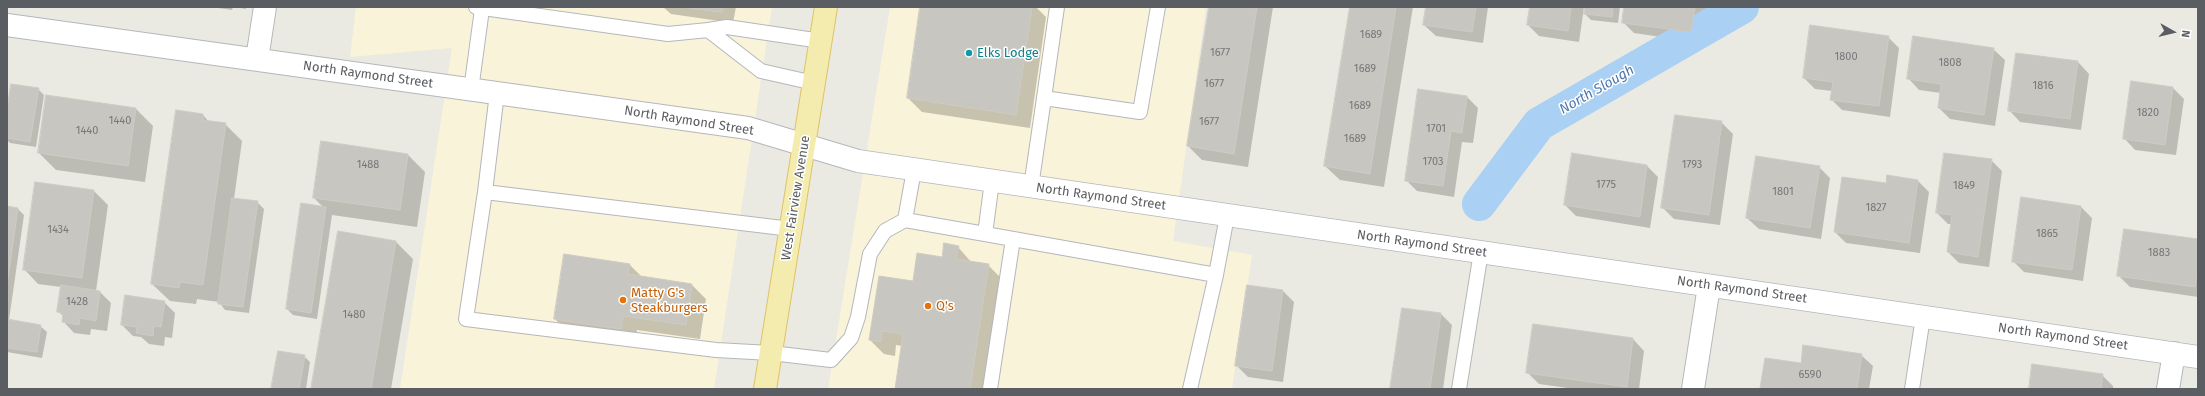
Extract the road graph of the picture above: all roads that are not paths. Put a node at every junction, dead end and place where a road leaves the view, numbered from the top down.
1 (265, 7) edge
2 (826, 7) edge
3 (1057, 7) edge
4 (1158, 7) edge
5 (479, 8) edge
6 (7, 25) edge
7 (708, 30) junction
8 (821, 41) junction
9 (257, 59) junction
10 (814, 82) junction
11 (471, 90) junction
12 (497, 93) junction
13 (1044, 98) junction
14 (804, 146) junction
15 (914, 170) junction
16 (992, 181) junction
17 (1031, 187) junction
18 (484, 192) junction
19 (1227, 216) junction
20 (905, 220) junction
21 (791, 229) junction
22 (985, 234) junction
23 (1014, 239) junction
24 (1481, 252) junction
25 (1216, 276) junction
26 (1709, 286) junction
27 (1923, 317) junction
28 (771, 353) junction
29 (2174, 353) junction
30 (2198, 357) edge
31 (765, 389) edge
32 (990, 389) edge
33 (1190, 389) edge
34 (1460, 389) edge
35 (1693, 389) edge
36 (1912, 389) edge
37 (2168, 389) edge

1 - 9 street
2 - 8 main road, West Fairview Avenue
3 - 13 lane
4 - 13 lane
5 - 7 lane
5 - 11 lane
6 - 9 street, North Raymond Street
7 - 8 lane
7 - 10 lane
8 - 10 main road, West Fairview Avenue
9 - 11 street, North Raymond Street
10 - 14 main road, West Fairview Avenue
11 - 12 street, North Raymond Street
12 - 14 street, North Raymond Street
12 - 18 lane
13 - 17 lane
14 - 15 street, North Raymond Street
14 - 21 main road, West Fairview Avenue
15 - 16 street, North Raymond Street
15 - 20 lane
16 - 17 street, North Raymond Street
16 - 22 lane
17 - 19 street, North Raymond Street
18 - 21 lane
18 - 28 lane
19 - 24 street, North Raymond Street
19 - 25 lane
20 - 22 lane
20 - 28 lane
21 - 28 main road, West Fairview Avenue
22 - 23 lane
23 - 25 lane
23 - 32 lane
24 - 26 street, North Raymond Street
24 - 34 lane
25 - 33 lane
26 - 27 street, North Raymond Street
26 - 35 street
27 - 29 street, North Raymond Street
27 - 36 lane
28 - 31 main road, West Fairview Avenue
29 - 30 street, North Raymond Street
29 - 37 street

